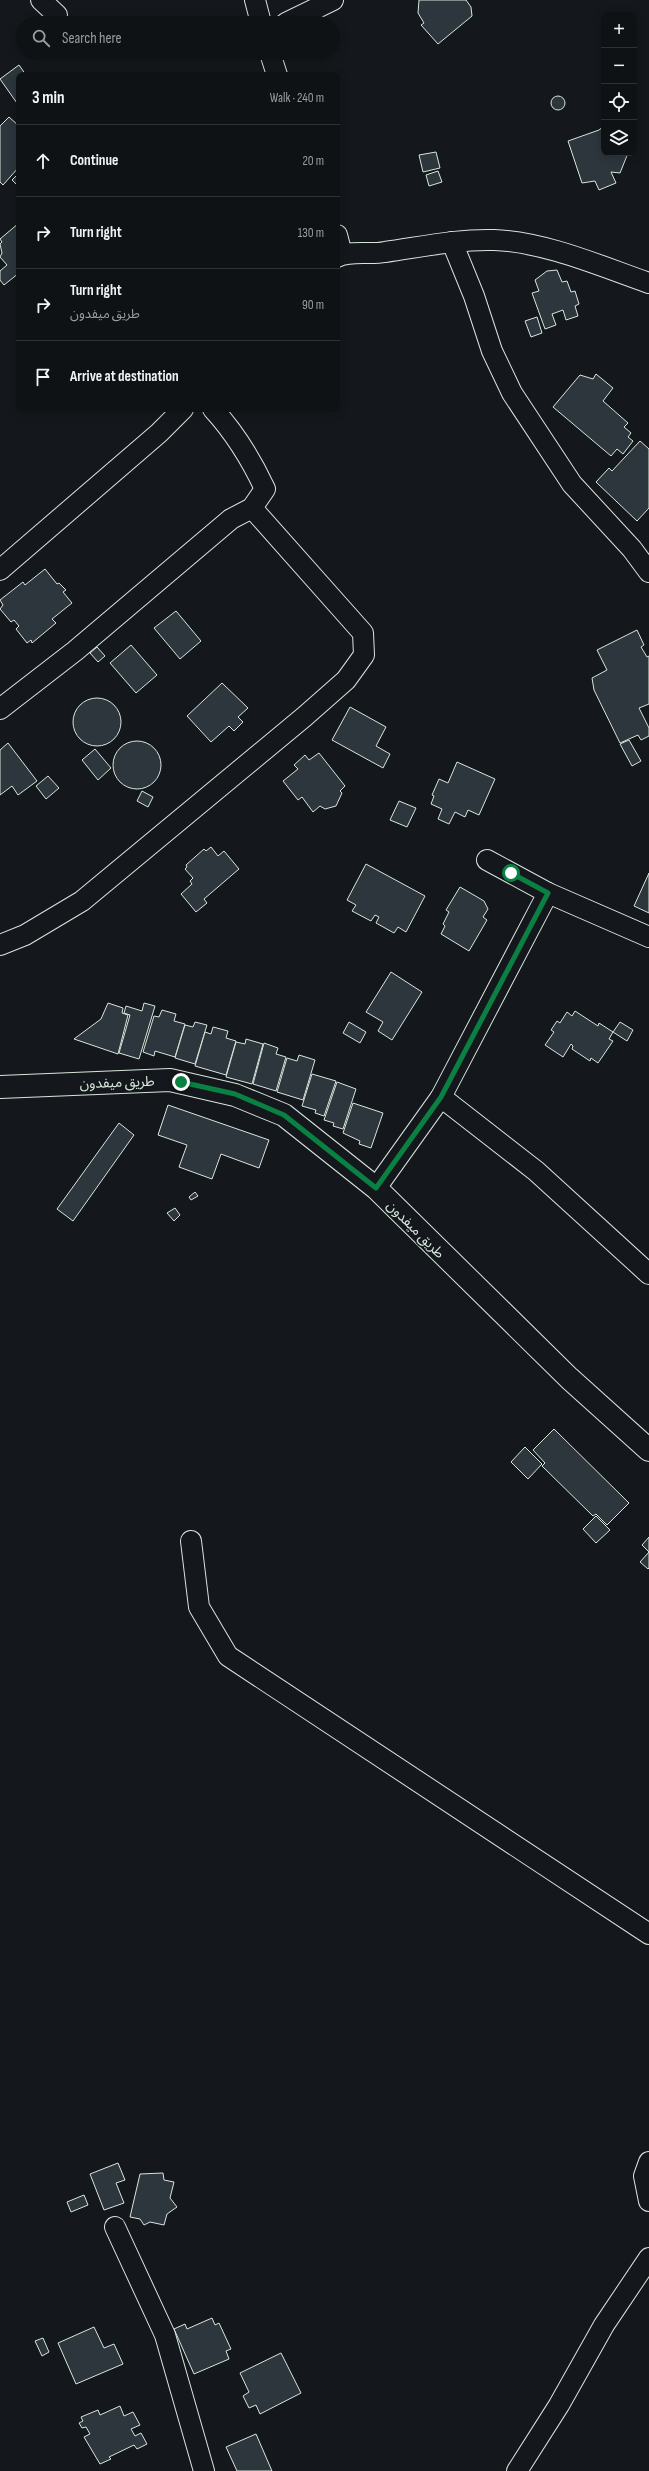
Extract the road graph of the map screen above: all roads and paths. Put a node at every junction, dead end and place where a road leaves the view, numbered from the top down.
1 (41, 0) edge
2 (255, 0) edge
3 (333, 0) edge
4 (57, 15) dead end
5 (259, 16) edge
6 (300, 16) edge
7 (272, 60) edge
8 (276, 72) edge
9 (452, 242) junction
10 (340, 256) edge
11 (649, 283) edge
12 (180, 412) edge
13 (216, 412) edge
14 (252, 508) junction
15 (0, 570) edge
16 (649, 572) edge
17 (0, 709) edge
18 (487, 860) dead end
19 (548, 893) junction
20 (649, 937) edge
21 (0, 945) edge
22 (0, 1087) edge
23 (441, 1097) junction
24 (376, 1188) junction
25 (649, 1274) edge
26 (649, 1450) edge
27 (191, 1541) dead end
28 (649, 1934) edge
29 (649, 2162) edge
30 (649, 2201) edge
31 (115, 2227) dead end
32 (649, 2258) edge
33 (204, 2471) edge
34 (517, 2471) edge

1 - 4 street
2 - 5 street
3 - 6 street
7 - 8 street
9 - 10 street
9 - 11 street
9 - 16 street
12 - 15 street
13 - 14 street
14 - 17 street
14 - 21 street
18 - 19 street
19 - 20 street
19 - 23 street
22 - 24 main road, طريق ميفدون
23 - 24 street
23 - 25 street
24 - 26 main road, طريق ميفدون
27 - 28 street
29 - 30 street
31 - 33 street
32 - 34 street

